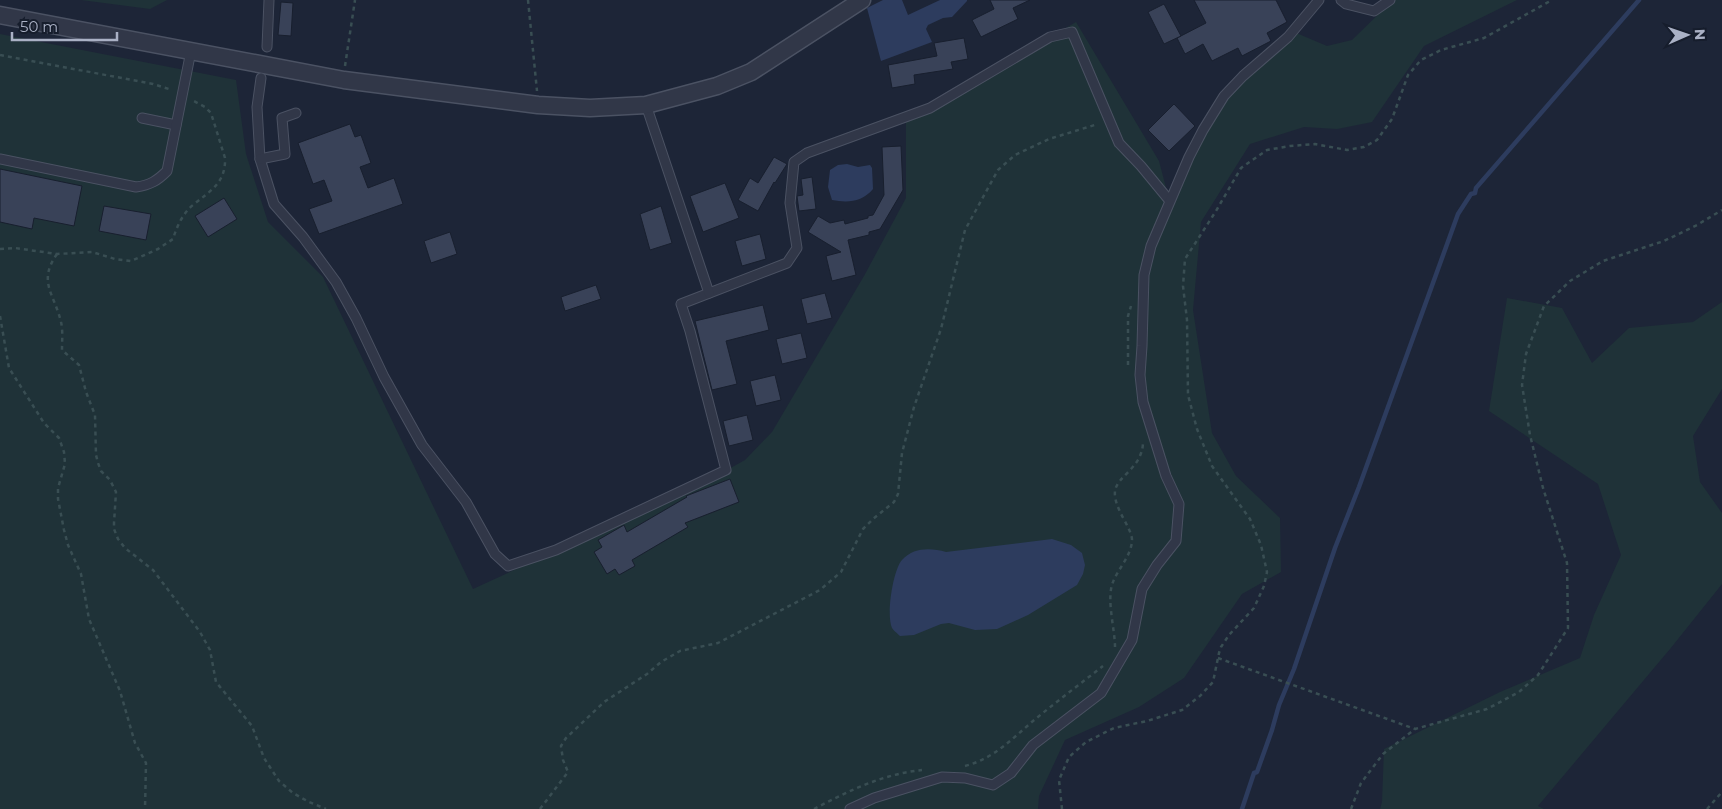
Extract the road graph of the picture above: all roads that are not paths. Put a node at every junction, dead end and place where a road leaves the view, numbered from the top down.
1 (269, 0) edge
2 (1305, 0) edge
3 (1319, 0) edge
4 (1341, 0) edge
5 (1390, 0) edge
6 (855, 2) edge
7 (1312, 9) junction
8 (0, 15) edge
9 (267, 47) dead end
10 (191, 51) junction
11 (261, 78) dead end
12 (646, 105) junction
13 (296, 113) dead end
14 (142, 118) dead end
15 (176, 125) junction
16 (260, 159) junction
17 (0, 160) edge
18 (1169, 200) junction
19 (709, 293) junction
20 (850, 809) edge

1 - 9 lane
2 - 7 lane
3 - 7 lane
4 - 5 lane
6 - 12 street
7 - 18 lane
8 - 10 street
10 - 12 street
10 - 15 lane
11 - 16 lane
12 - 19 lane
13 - 16 lane
14 - 15 lane
15 - 17 lane
16 - 19 lane
18 - 19 lane
18 - 20 lane

